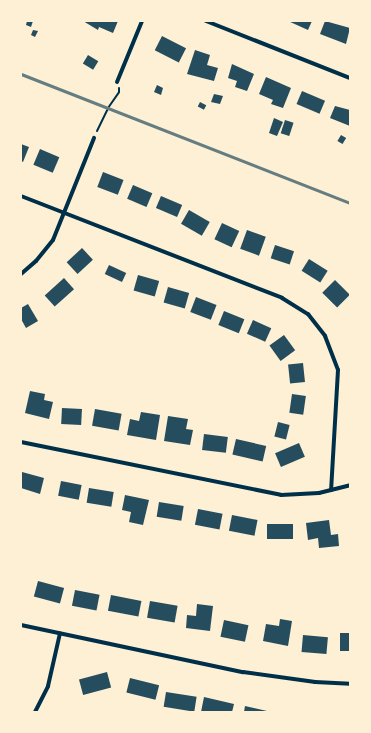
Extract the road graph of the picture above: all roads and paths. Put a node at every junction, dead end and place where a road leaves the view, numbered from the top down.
1 (142, 21) edge
2 (206, 21) edge
3 (350, 78) edge
4 (117, 82) joint
5 (94, 138) joint
6 (21, 196) edge
7 (65, 213) junction
8 (21, 274) edge
9 (21, 442) edge
10 (350, 485) edge
11 (331, 490) junction
12 (21, 625) edge
13 (60, 633) junction
14 (350, 684) edge
15 (35, 712) edge

1 - 4 street
2 - 3 street
4 - 5 path
5 - 7 street
6 - 7 street
7 - 8 street
7 - 11 street
9 - 11 street
10 - 11 street
12 - 13 street
13 - 14 street
13 - 15 street

